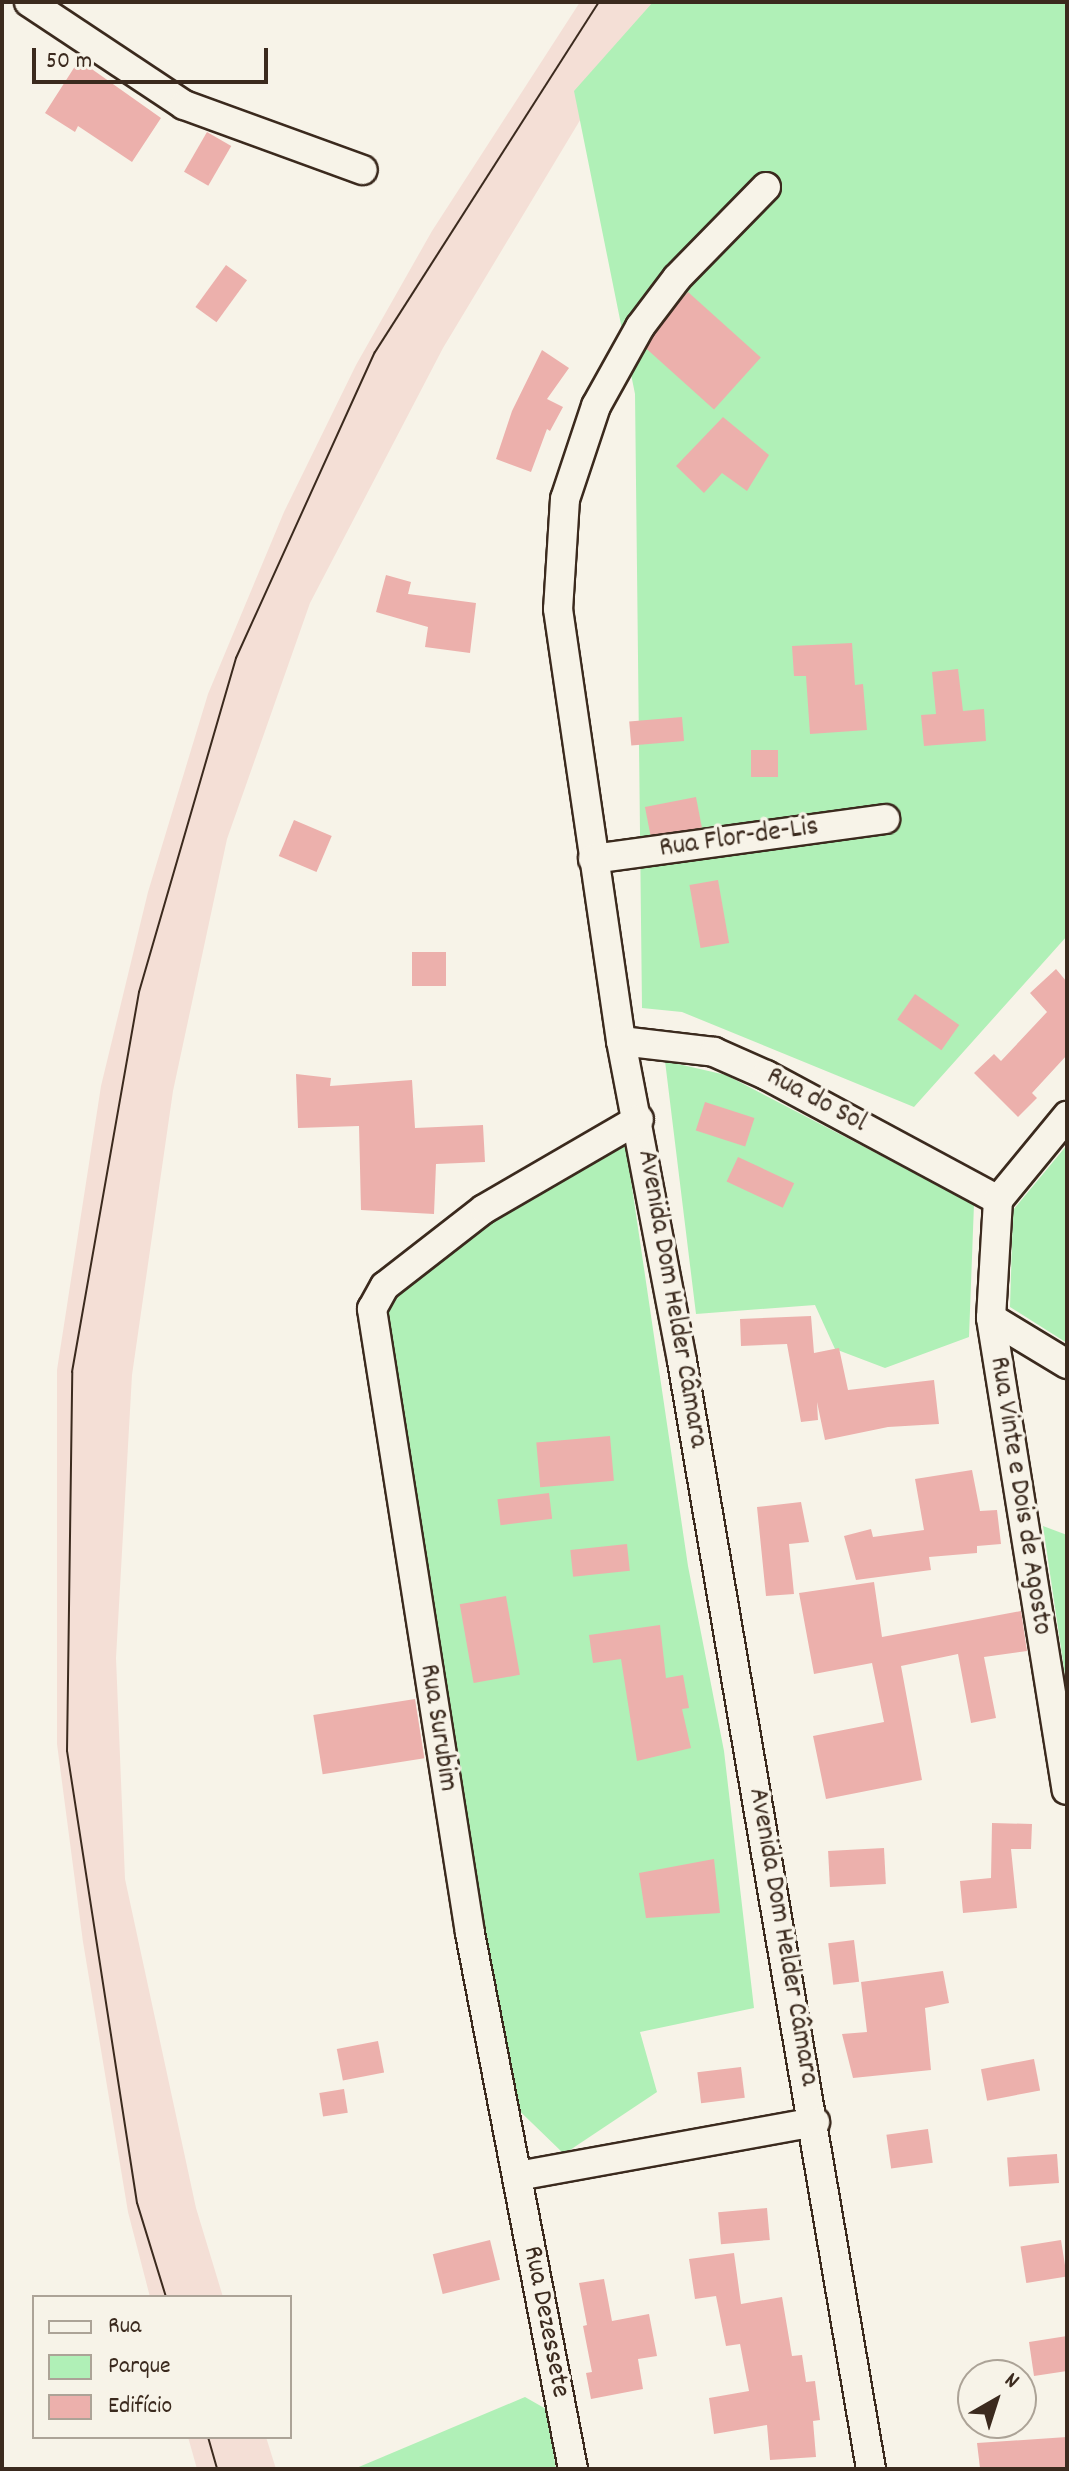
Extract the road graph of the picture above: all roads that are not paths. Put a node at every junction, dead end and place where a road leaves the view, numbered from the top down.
1 (29, 2) edge
2 (363, 170) dead end
3 (766, 187) dead end
4 (885, 819) dead end
5 (593, 859) junction
6 (621, 1041) junction
7 (1067, 1116) edge
8 (639, 1119) junction
9 (998, 1200) junction
10 (991, 1318) junction
11 (1067, 1364) edge
12 (1067, 1790) edge
13 (815, 2122) junction
14 (518, 2176) junction
15 (573, 2469) edge
16 (871, 2469) edge

1 - 2 street
3 - 5 street, Avenida Dom Helder Câmara
4 - 5 street, Rua Flor-de-Lis
5 - 6 street, Avenida Dom Helder Câmara
6 - 8 street, Avenida Dom Helder Câmara
6 - 9 street, Rua do Sol
7 - 9 street
8 - 13 street, Avenida Dom Helder Câmara
8 - 14 street, Rua Surubim
9 - 10 street, Rua Vinte e Dois de Agosto
10 - 11 street
10 - 12 street, Rua Vinte e Dois de Agosto
13 - 14 street
13 - 16 street, Avenida Dom Helder Câmara
14 - 15 street, Rua Dezessete

